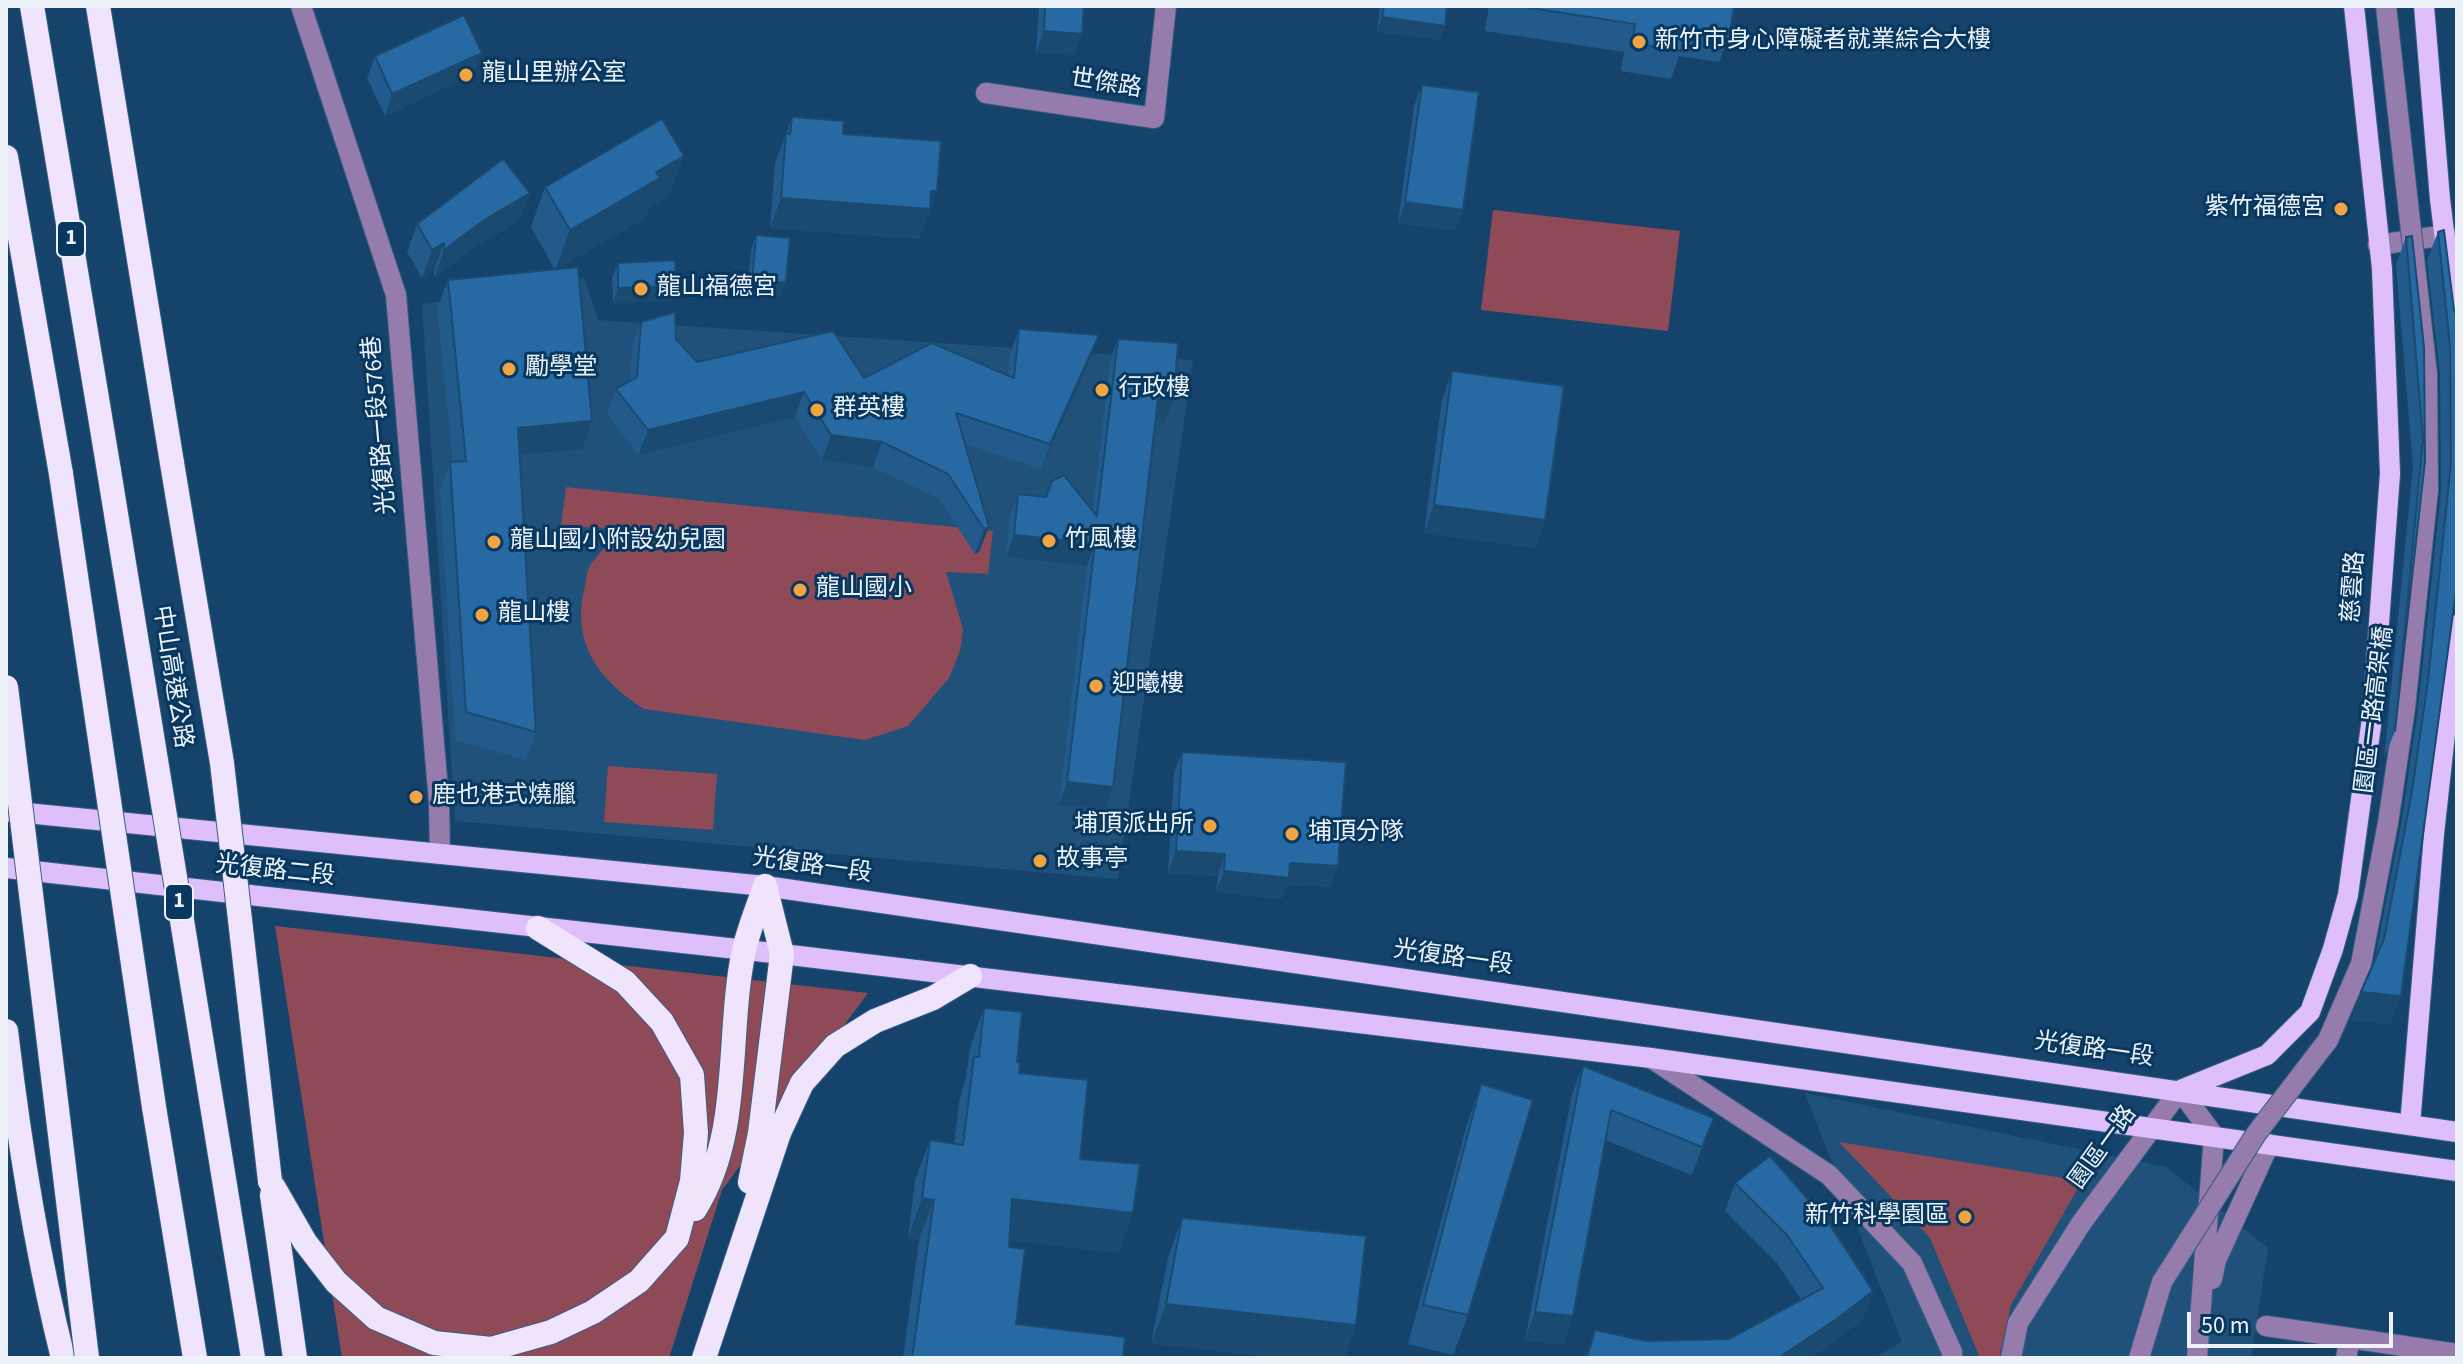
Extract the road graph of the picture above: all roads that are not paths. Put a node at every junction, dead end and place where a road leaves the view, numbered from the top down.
1 (32, 6) edge
2 (98, 6) edge
3 (301, 6) edge
4 (1166, 6) edge
5 (2354, 6) edge
6 (2386, 6) edge
7 (2424, 6) edge
8 (986, 93) dead end
9 (6, 157) edge
10 (2446, 235) junction
11 (2378, 245) junction
12 (2457, 337) edge
13 (2457, 625) edge
14 (6, 687) edge
15 (6, 811) edge
16 (440, 854) junction
17 (6, 868) edge
18 (765, 886) junction
19 (538, 928) junction
20 (744, 950) junction
21 (782, 954) junction
22 (970, 976) junction
23 (6, 1031) edge
24 (1651, 1058) junction
25 (2180, 1090) junction
26 (2410, 1125) junction
27 (2151, 1127) junction
28 (2457, 1132) edge
29 (2214, 1136) junction
30 (2269, 1144) junction
31 (2457, 1171) edge
32 (270, 1181) junction
33 (677, 1238) junction
34 (728, 1290) junction
35 (2266, 1326) dead end
36 (2348, 1348) edge
37 (2457, 1354) edge
38 (63, 1358) edge
39 (87, 1358) edge
40 (195, 1358) edge
41 (253, 1358) edge
42 (295, 1358) edge
43 (704, 1358) edge
44 (1952, 1358) edge
45 (2011, 1358) edge
46 (2139, 1358) edge
47 (2197, 1358) edge

1 - 41 highway, 中山高速公路 / 1, bridge
2 - 32 highway, bridge
3 - 16 street, 光復路一段576巷
4 - 8 street, 世傑路
5 - 11 main road, 慈雲路
6 - 46 street, 園區一路高架橋, bridge
7 - 10 main road
9 - 40 highway, 1, bridge
10 - 11 street
10 - 12 main road
11 - 25 main road, 慈雲路
13 - 26 main road
14 - 39 highway, bridge
15 - 16 main road, 光復路二段
16 - 18 main road, 光復路一段
17 - 19 main road, 光復路二段
18 - 20 highway
18 - 21 highway
18 - 25 main road, 光復路一段
19 - 20 main road
19 - 33 highway
20 - 21 main road
20 - 33 highway
21 - 22 main road
21 - 34 highway
22 - 24 main road
22 - 34 highway
23 - 38 highway
24 - 27 main road
24 - 44 street
25 - 26 main road, 光復路一段
25 - 27 street, 園區一路
25 - 29 street
26 - 28 main road, 光復路一段
27 - 29 main road
27 - 45 street, 園區一路
29 - 30 main road
29 - 47 street
30 - 31 main road
30 - 47 street
32 - 33 highway
32 - 42 highway
34 - 43 highway
35 - 36 street
36 - 37 street

